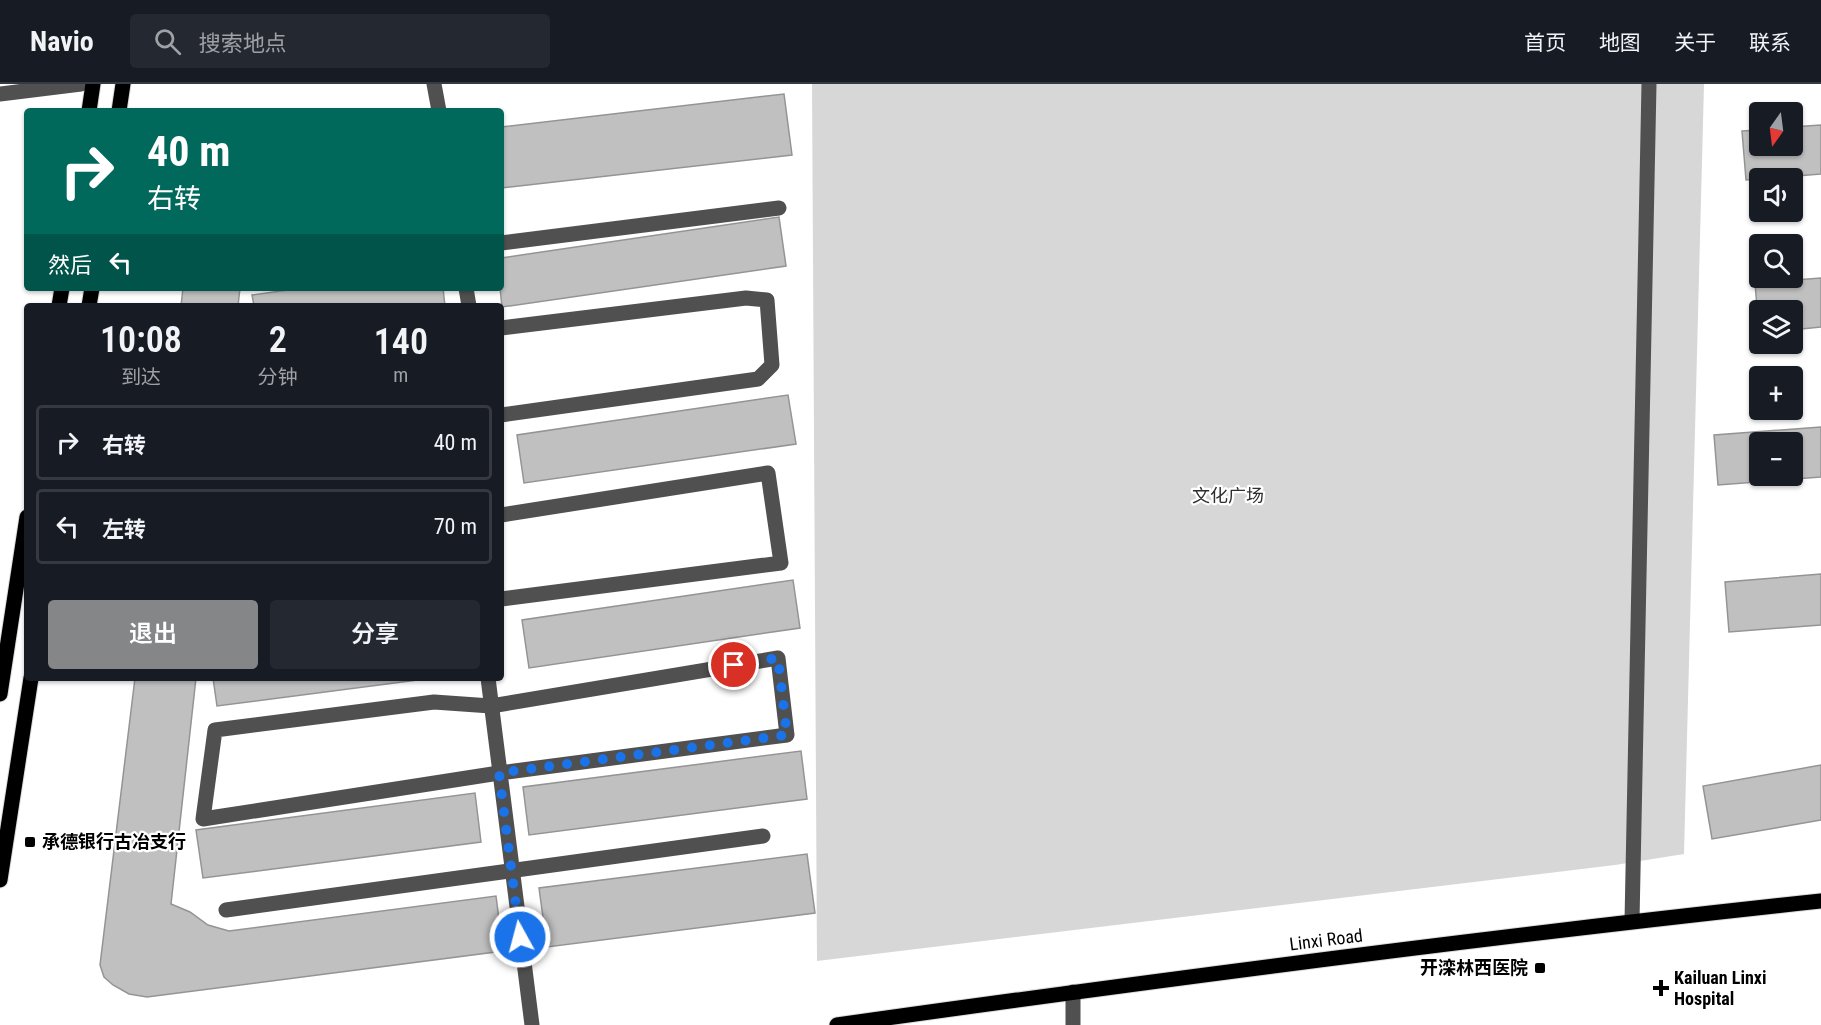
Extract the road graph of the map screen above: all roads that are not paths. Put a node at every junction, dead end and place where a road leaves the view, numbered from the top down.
1 (81, 84) edge
2 (93, 84) edge
3 (123, 84) edge
4 (434, 84) edge
5 (1649, 84) edge
6 (0, 94) edge
7 (89, 108) edge
8 (119, 108) edge
9 (438, 108) edge
10 (779, 208) dead end
11 (504, 243) edge
12 (504, 328) edge
13 (504, 415) edge
14 (504, 515) edge
15 (24, 537) edge
16 (504, 599) edge
17 (31, 681) edge
18 (488, 681) edge
19 (0, 694) edge
20 (491, 706) junction
21 (499, 773) junction
22 (763, 836) dead end
23 (512, 871) junction
24 (0, 880) edge
25 (1821, 901) edge
26 (226, 910) dead end
27 (1632, 921) junction
28 (1073, 992) junction
29 (532, 1025) edge
30 (837, 1025) edge
31 (1073, 1025) edge

1 - 6 street
2 - 7 main road
3 - 8 main road
4 - 9 street
5 - 27 street
10 - 11 street
12 - 13 street
14 - 16 street
15 - 19 main road
17 - 24 main road
18 - 20 street
20 - 21 street
20 - 21 street
20 - 21 street
21 - 23 street
22 - 23 street
23 - 26 street
23 - 29 street
25 - 27 main road, Linxi Road
27 - 28 main road, Linxi Road
28 - 30 main road, Linxi Road
28 - 31 street

